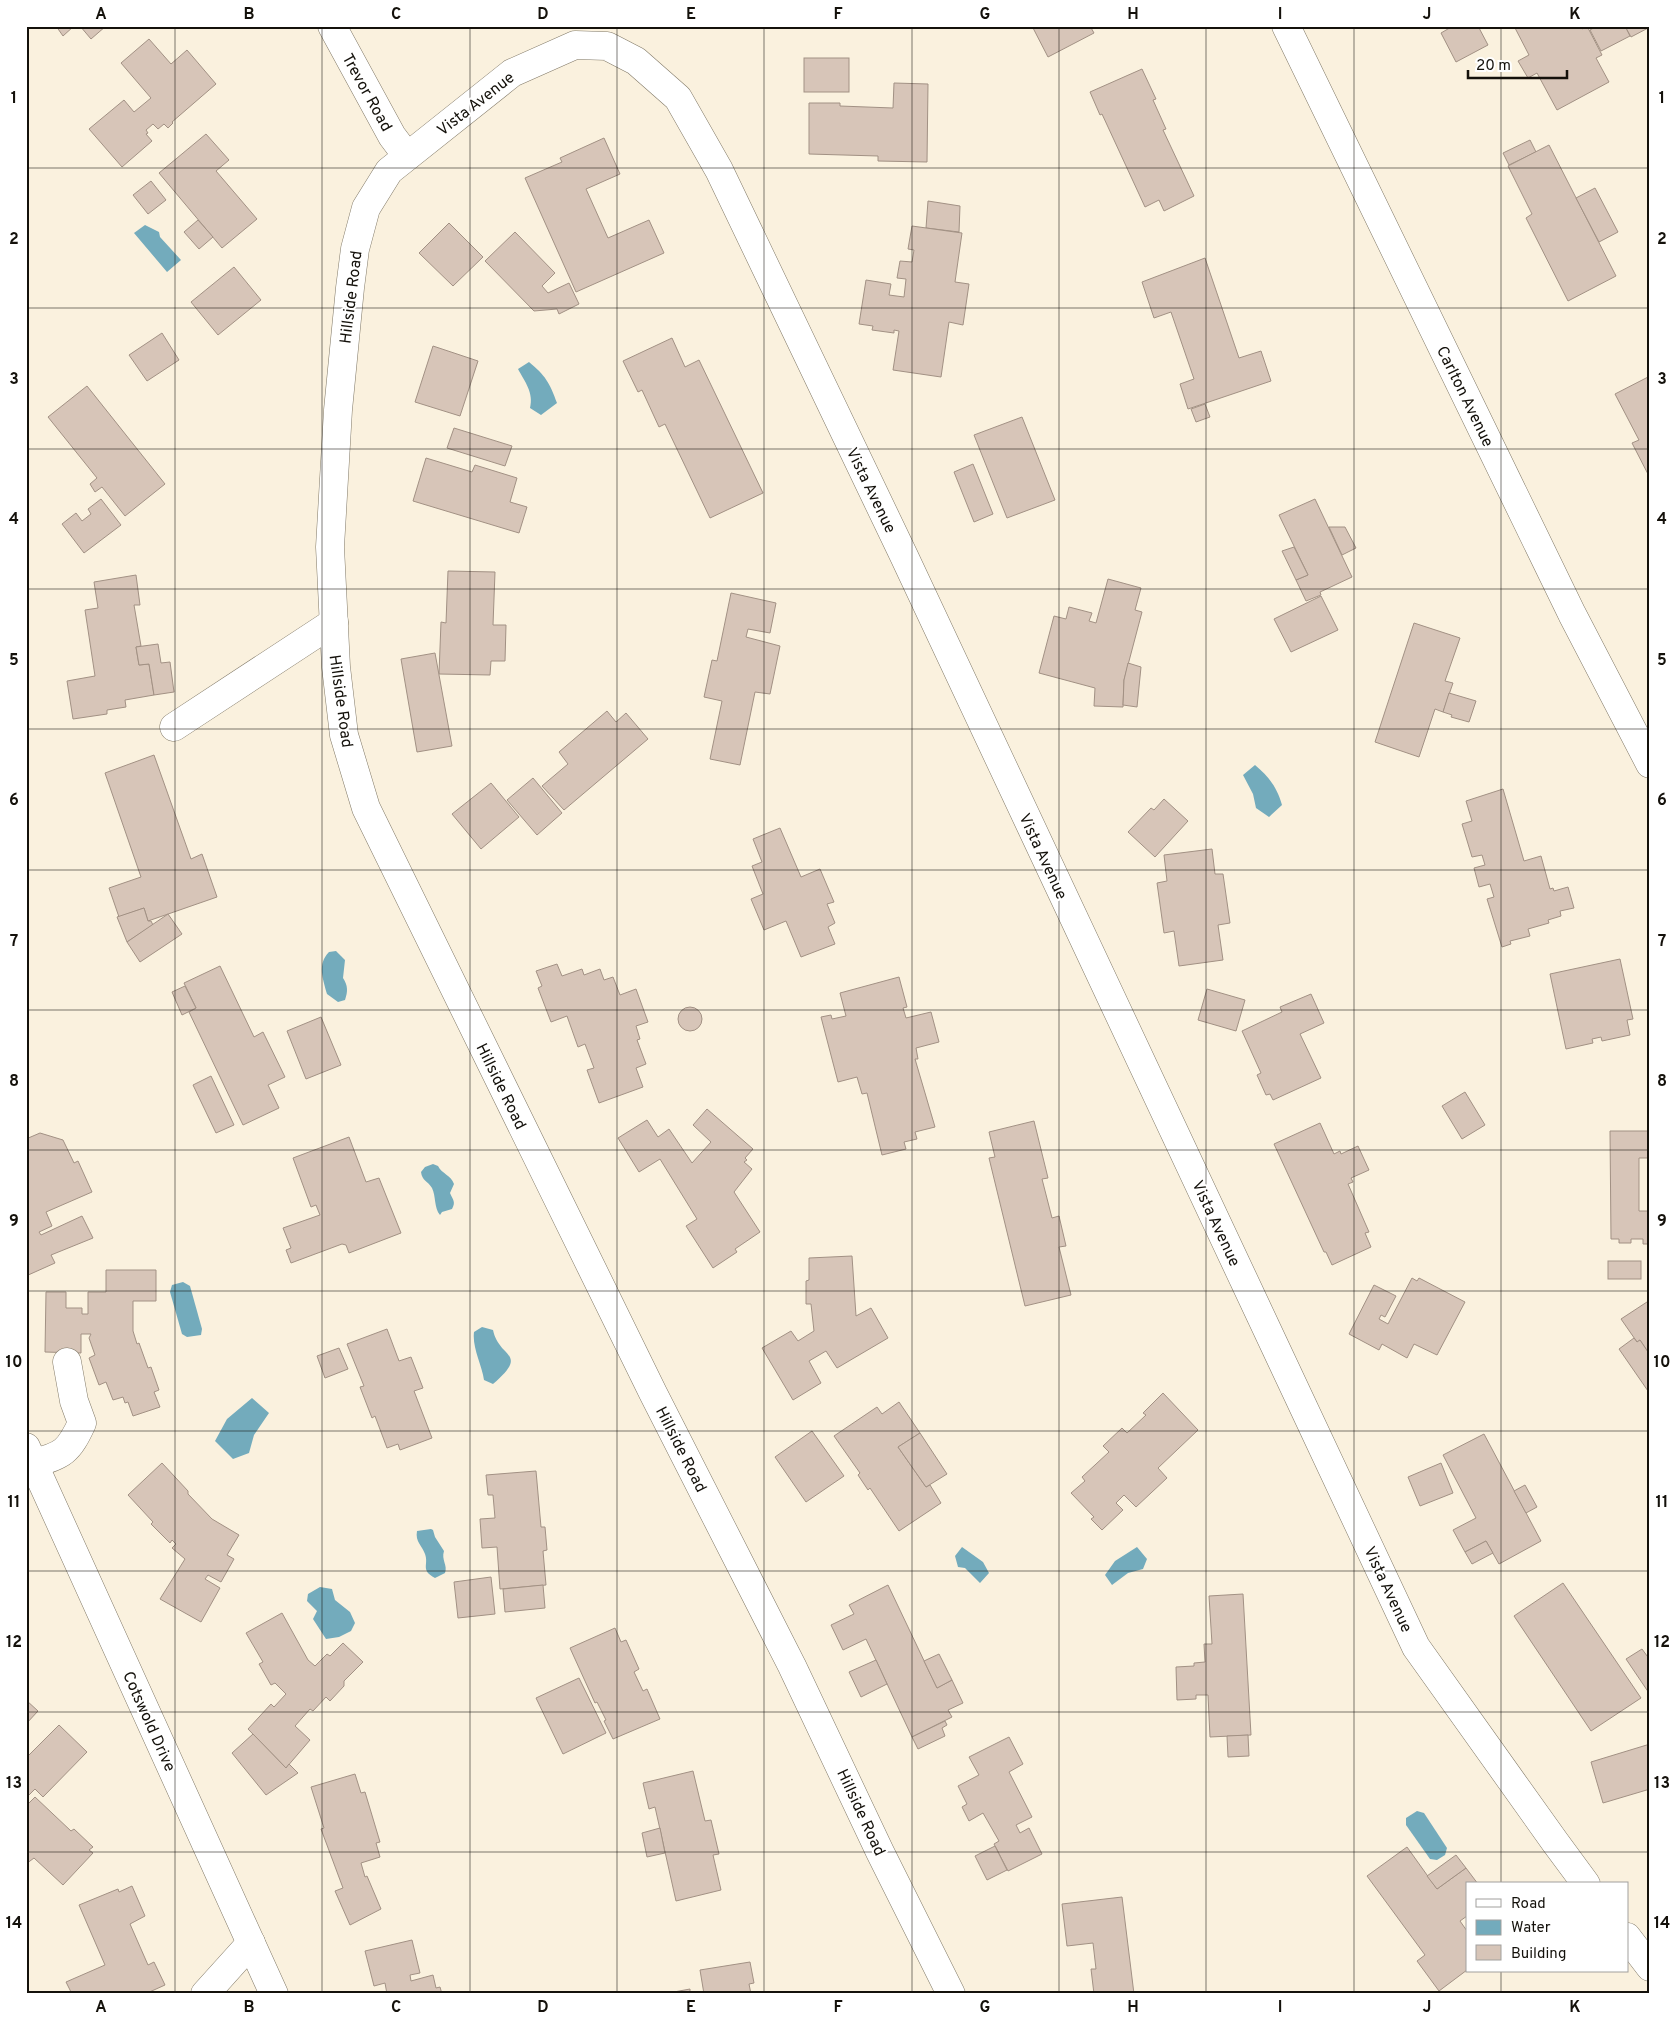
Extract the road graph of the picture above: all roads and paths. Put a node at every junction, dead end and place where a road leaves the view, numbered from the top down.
1 (332, 26) edge
2 (1286, 26) edge
3 (407, 156) junction
4 (334, 622) junction
5 (174, 727) dead end
6 (1650, 764) edge
7 (67, 1362) dead end
8 (30, 1455) edge
9 (1585, 1882) edge
10 (1628, 1938) edge
11 (251, 1943) junction
12 (1650, 1967) edge
13 (205, 1994) edge
14 (274, 1994) edge
15 (951, 1994) edge

1 - 3 street, Trevor Road
2 - 6 street, Carlton Avenue
3 - 4 street, Hillside Road
3 - 9 street, Vista Avenue
4 - 5 street
4 - 15 street, Hillside Road
7 - 8 street
8 - 11 street, Cotswold Drive
10 - 12 street
11 - 13 street
11 - 14 street, Cotswold Drive

